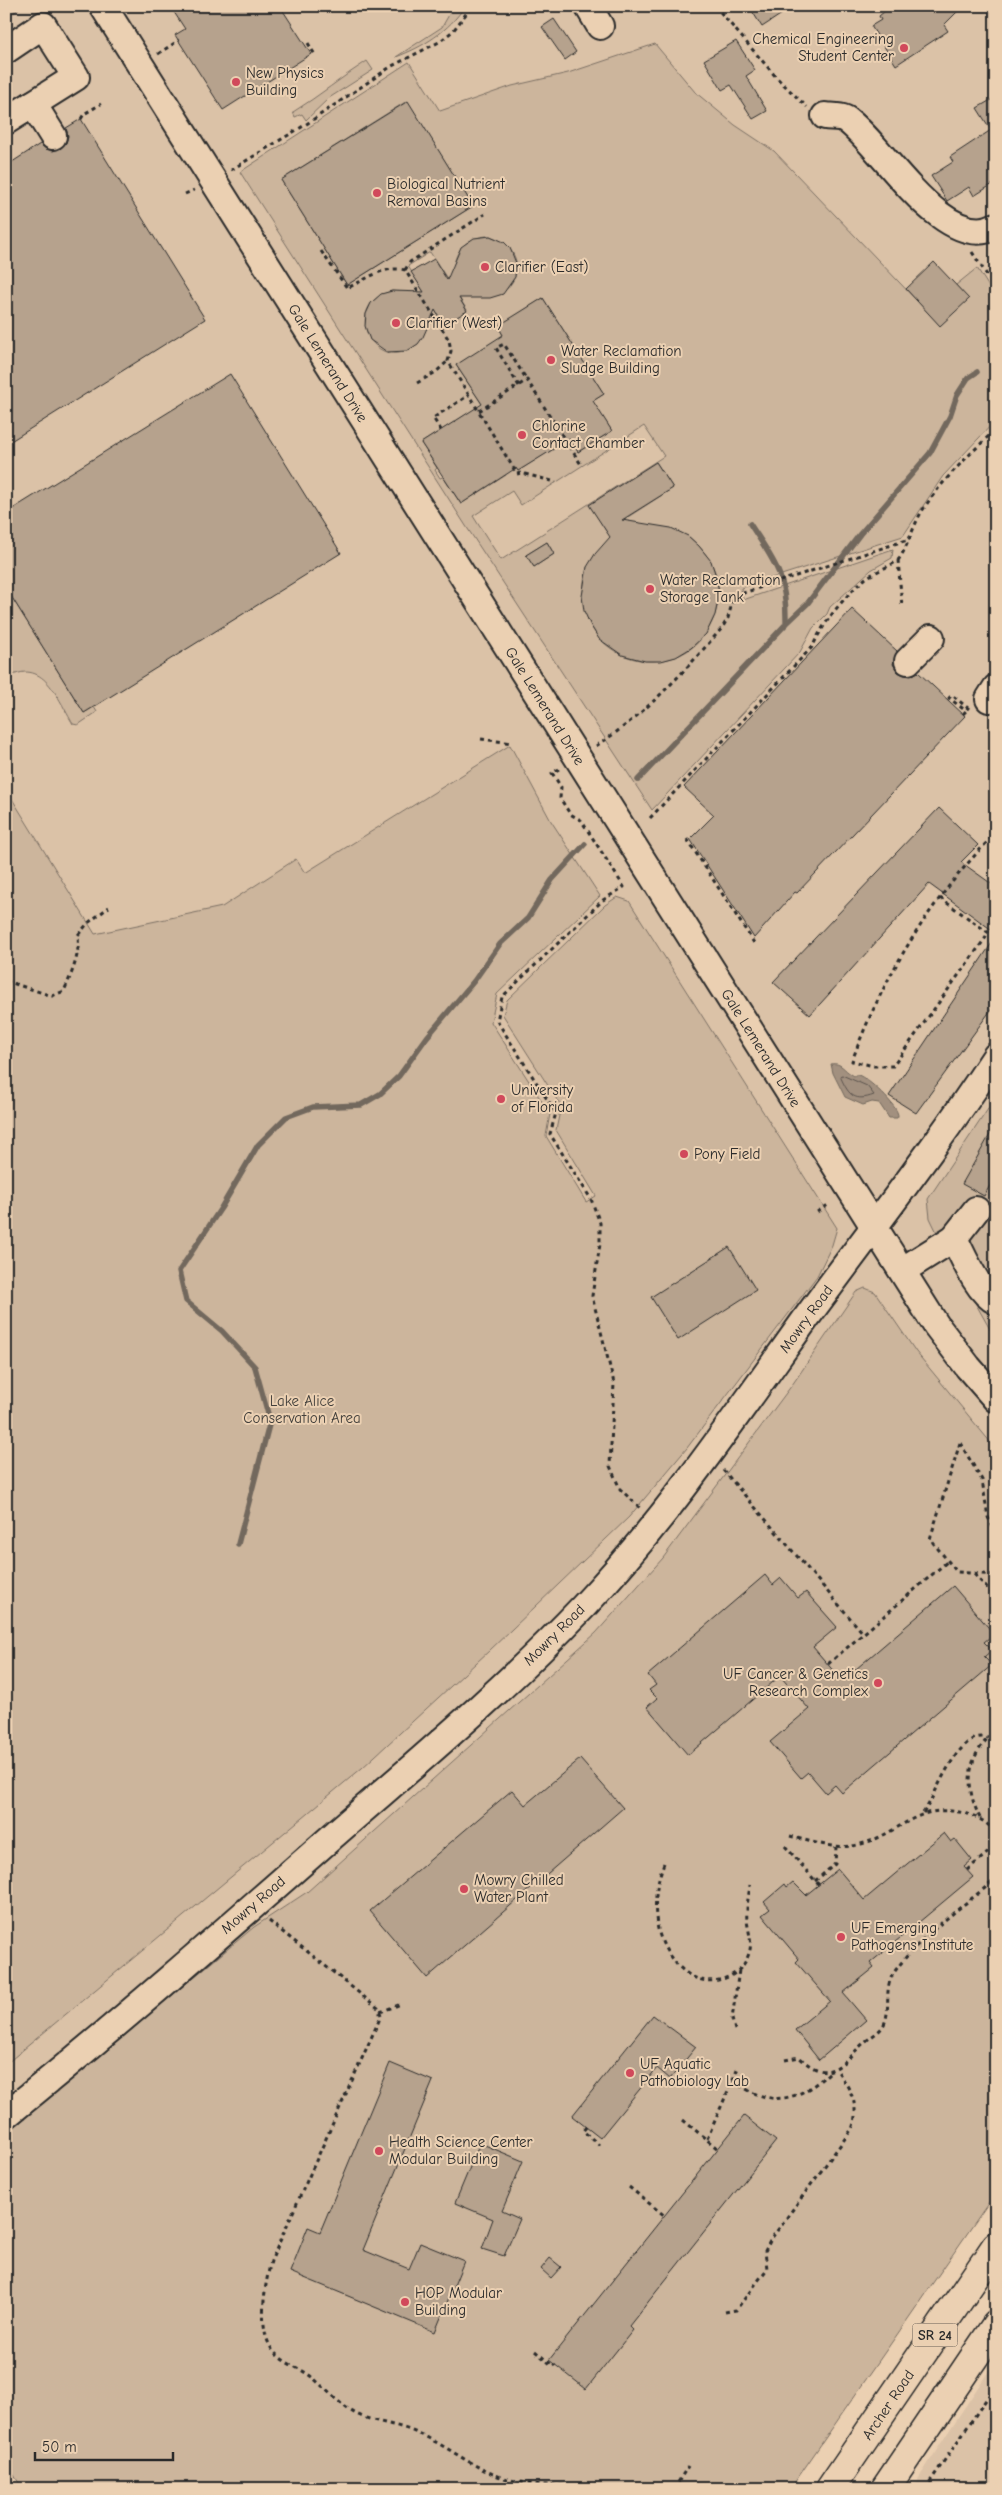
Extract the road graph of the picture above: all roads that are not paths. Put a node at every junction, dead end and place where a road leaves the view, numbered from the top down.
1 (103, 6) edge
2 (6, 50) edge
3 (33, 104) junction
4 (825, 116) road end
5 (6, 121) edge
6 (53, 136) dead end
7 (996, 226) edge
8 (931, 638) dead end
9 (908, 662) dead end
10 (996, 1056) edge
11 (976, 1210) dead end
12 (874, 1226) junction
13 (954, 1238) junction
14 (903, 1270) junction
15 (996, 1301) edge
16 (996, 1399) edge
17 (6, 2115) edge
18 (996, 2246) edge
19 (996, 2325) edge
20 (830, 2489) edge
21 (885, 2489) edge

1 - 12 street, Gale Lemerand Drive
2 - 3 street
3 - 5 street
3 - 6 street
4 - 7 street
8 - 9 street
10 - 12 street, Mowry Road
11 - 13 street
12 - 14 street, Gale Lemerand Drive
12 - 17 street, Mowry Road
13 - 14 street
13 - 15 street
14 - 16 street, Gale Lemerand Drive
18 - 20 main road, Archer Road / SR 24
19 - 21 main road, SR 24

